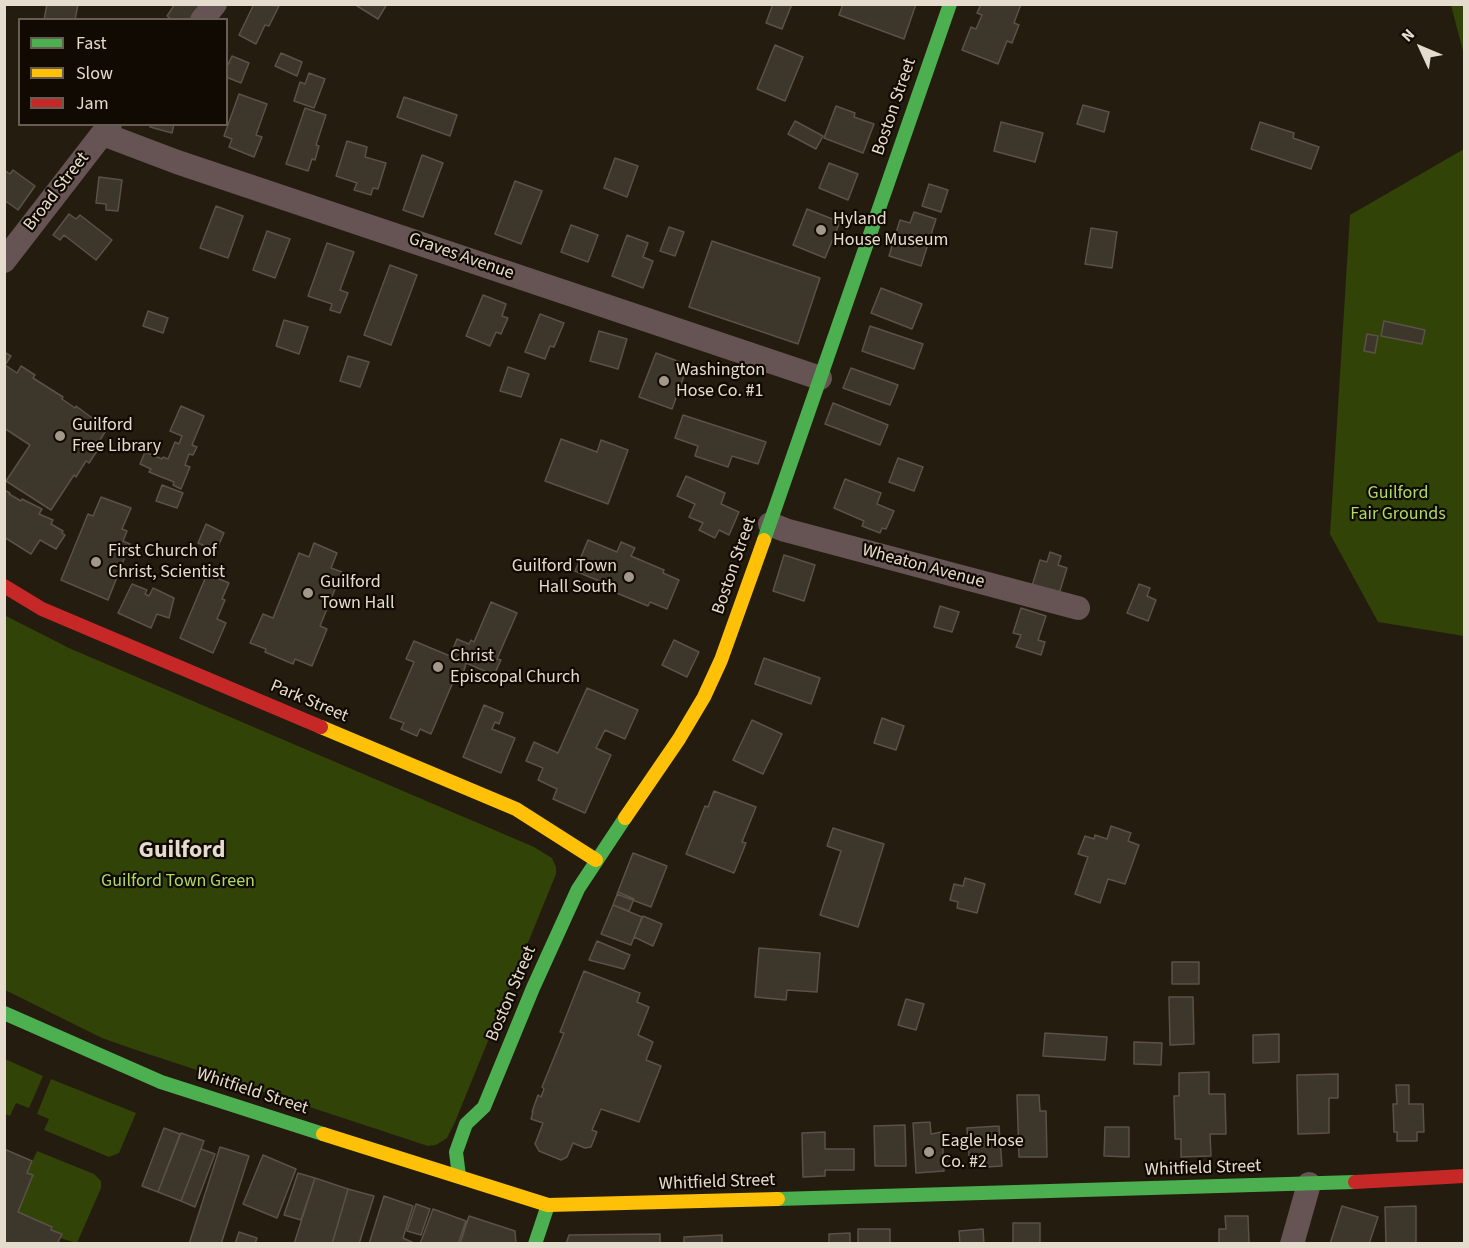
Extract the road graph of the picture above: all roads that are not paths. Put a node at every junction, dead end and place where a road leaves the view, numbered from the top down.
1 (215, 4) edge
2 (950, 4) edge
3 (204, 18) edge
4 (106, 129) edge
5 (4, 261) edge
6 (820, 378) junction
7 (770, 524) junction
8 (4, 586) edge
9 (1078, 608) dead end
10 (596, 860) junction
11 (4, 1013) edge
12 (484, 1107) junction
13 (486, 1124) dead end
14 (463, 1172) junction
15 (1464, 1176) edge
16 (1309, 1184) junction
17 (548, 1205) junction
18 (535, 1244) edge
19 (1292, 1244) edge

1 - 3 street
2 - 6 main road, Boston Street
4 - 5 street, Broad Street
4 - 6 street, Graves Avenue
6 - 7 main road, Boston Street
7 - 9 street, Wheaton Avenue
7 - 10 main road, Boston Street
8 - 10 main road, Park Street
10 - 12 main road, Boston Street
11 - 14 main road, Whitfield Street
12 - 13 main road, Boston Street
12 - 14 main road, Boston Street
14 - 17 main road, Whitfield Street
15 - 16 main road, Whitfield Street
16 - 17 main road, Whitfield Street
16 - 19 street
17 - 18 main road

